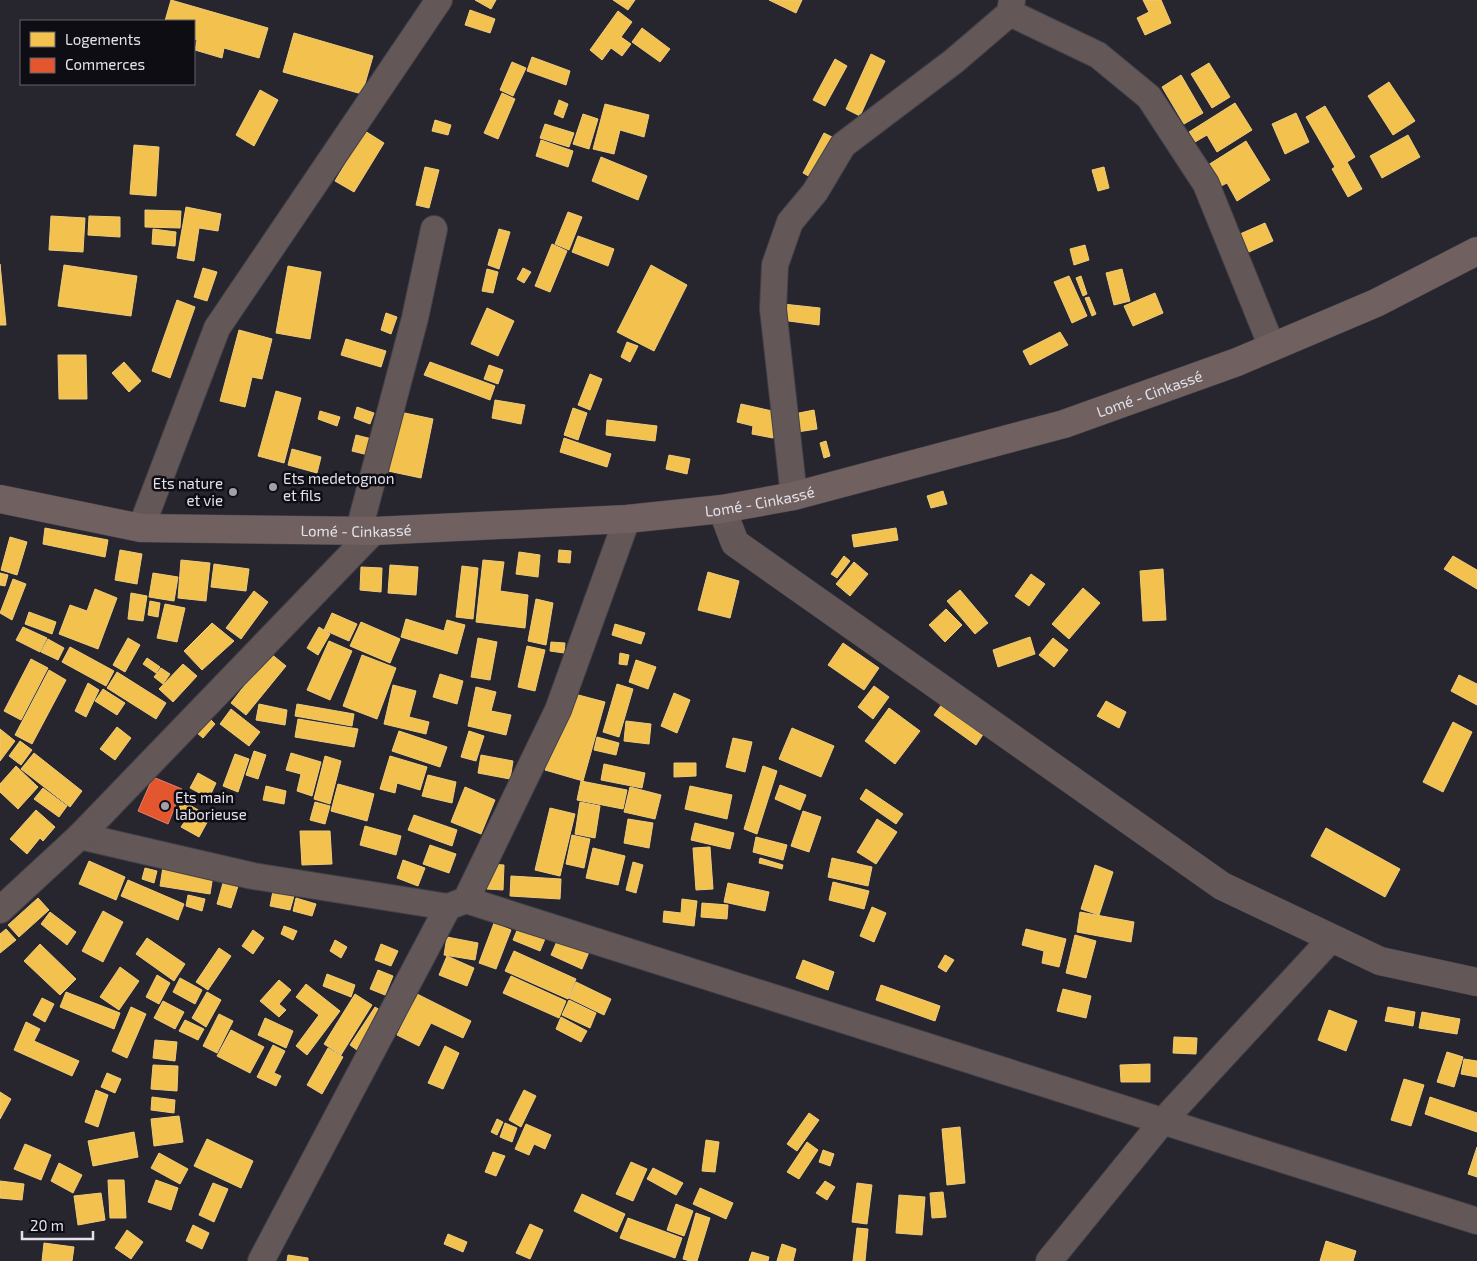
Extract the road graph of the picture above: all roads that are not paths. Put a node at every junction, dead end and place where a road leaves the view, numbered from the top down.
1 (439, 0) edge
2 (1011, 7) edge
3 (434, 229) dead end
4 (1477, 251) edge
5 (1272, 347) junction
6 (794, 496) junction
7 (0, 499) edge
8 (722, 509) junction
9 (627, 519) junction
10 (141, 528) junction
11 (367, 530) junction
12 (80, 836) junction
13 (457, 904) junction
14 (0, 910) edge
15 (1332, 938) junction
16 (1477, 982) edge
17 (1164, 1121) junction
18 (1477, 1220) edge
19 (261, 1261) edge
20 (1049, 1261) edge

1 - 10 street
2 - 5 street
2 - 6 street
3 - 11 street
4 - 5 highway, Lomé - Cinkassé
5 - 6 highway, Lomé - Cinkassé
6 - 8 highway, Lomé - Cinkassé
7 - 10 highway, Lomé - Cinkassé
8 - 9 highway, Lomé - Cinkassé
8 - 15 street
9 - 11 highway, Lomé - Cinkassé
9 - 13 street
10 - 11 highway, Lomé - Cinkassé
11 - 12 street
12 - 13 street
12 - 14 street
13 - 17 street
13 - 19 street
15 - 16 street
15 - 17 street
17 - 18 street
17 - 20 street

